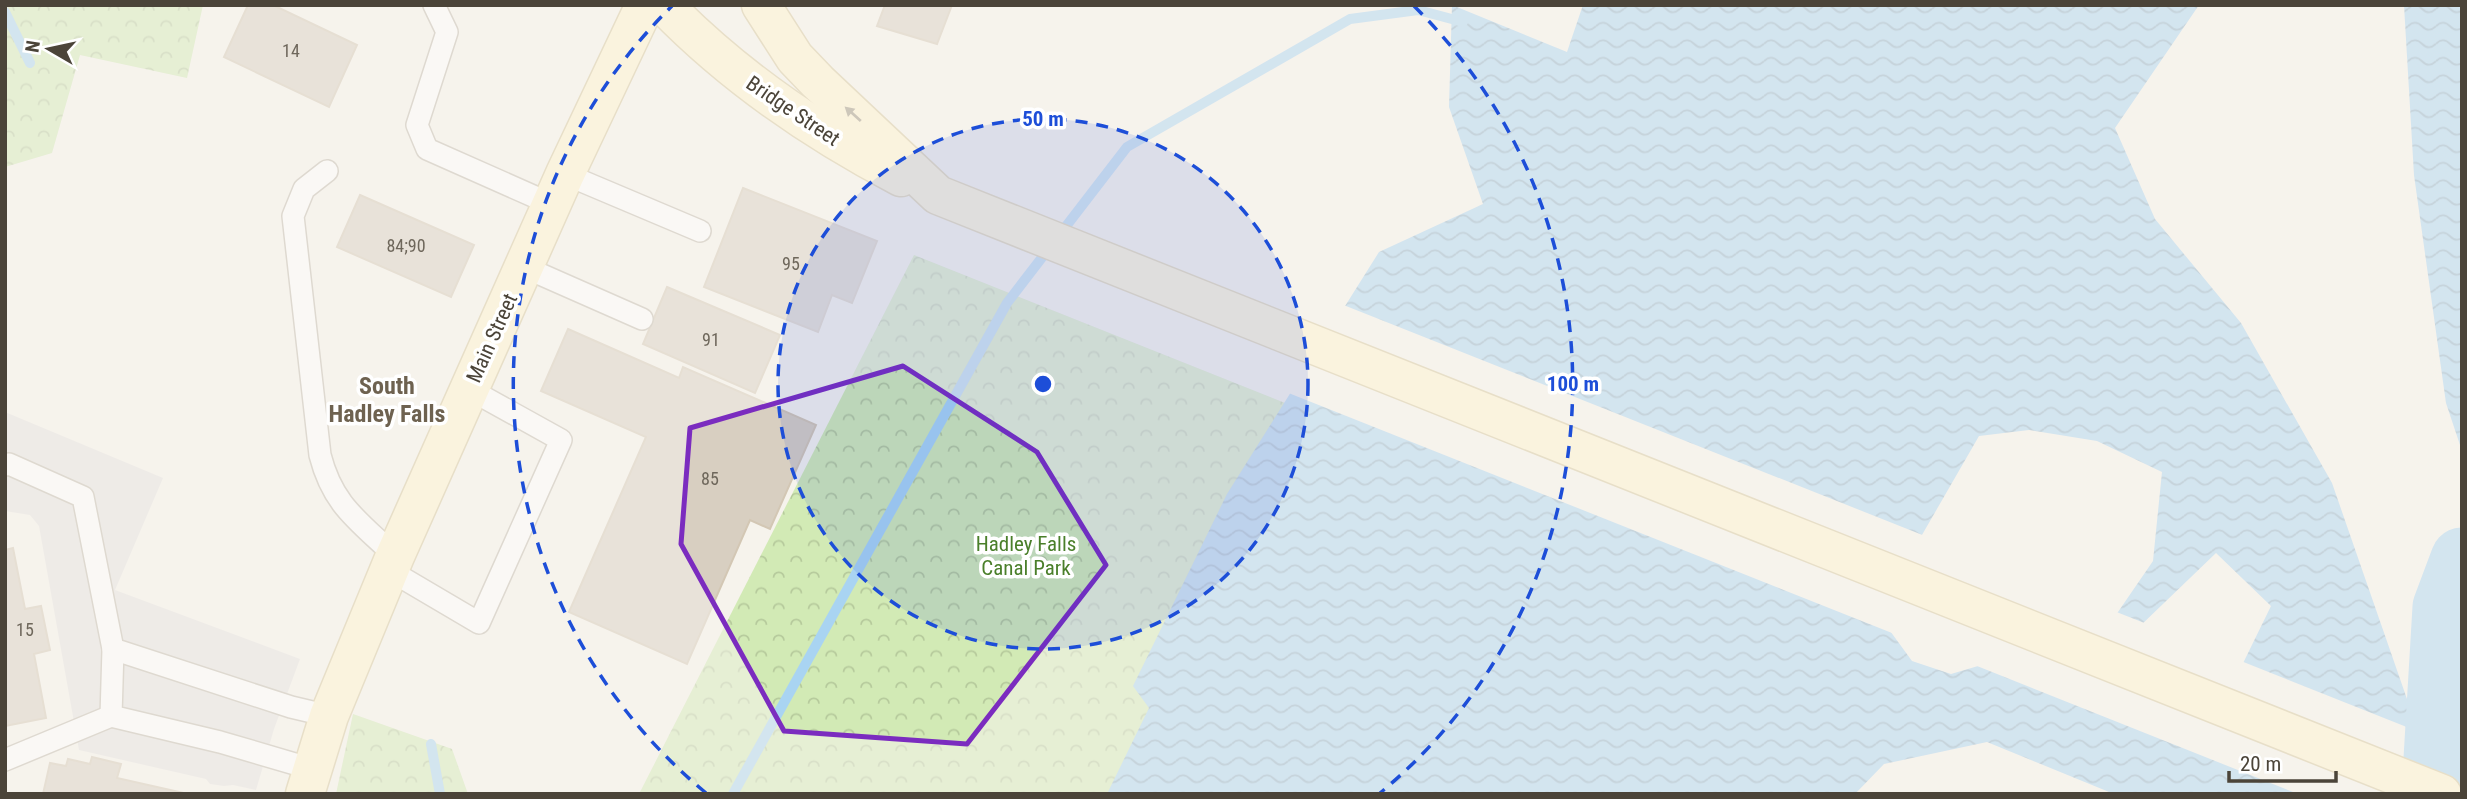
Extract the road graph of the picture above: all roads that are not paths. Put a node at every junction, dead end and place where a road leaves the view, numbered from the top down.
1 (434, 5) edge
2 (645, 5) edge
3 (664, 5) edge
4 (761, 5) edge
5 (327, 171) dead end
6 (558, 189) junction
7 (938, 195) junction
8 (700, 231) dead end
9 (524, 267) junction
10 (642, 318) dead end
11 (469, 389) junction
12 (5, 465) edge
13 (392, 563) junction
14 (113, 649) junction
15 (111, 716) junction
16 (329, 716) junction
17 (5, 760) edge
18 (309, 781) edge
19 (2442, 794) edge

1 - 6 lane
2 - 6 main road, Main Street
3 - 7 main road, Bridge Street
7 -> 4 main road
5 - 13 lane
6 - 8 lane
6 - 9 main road, Main Street
7 - 19 main road, Bridge Street
9 - 10 lane
9 - 11 main road, Main Street
11 - 13 main road, Main Street
11 - 13 lane
12 - 14 lane
13 - 16 main road, Main Street
14 - 15 lane
14 - 16 lane
15 - 17 lane
15 - 18 lane
16 - 18 main road, Main Street

